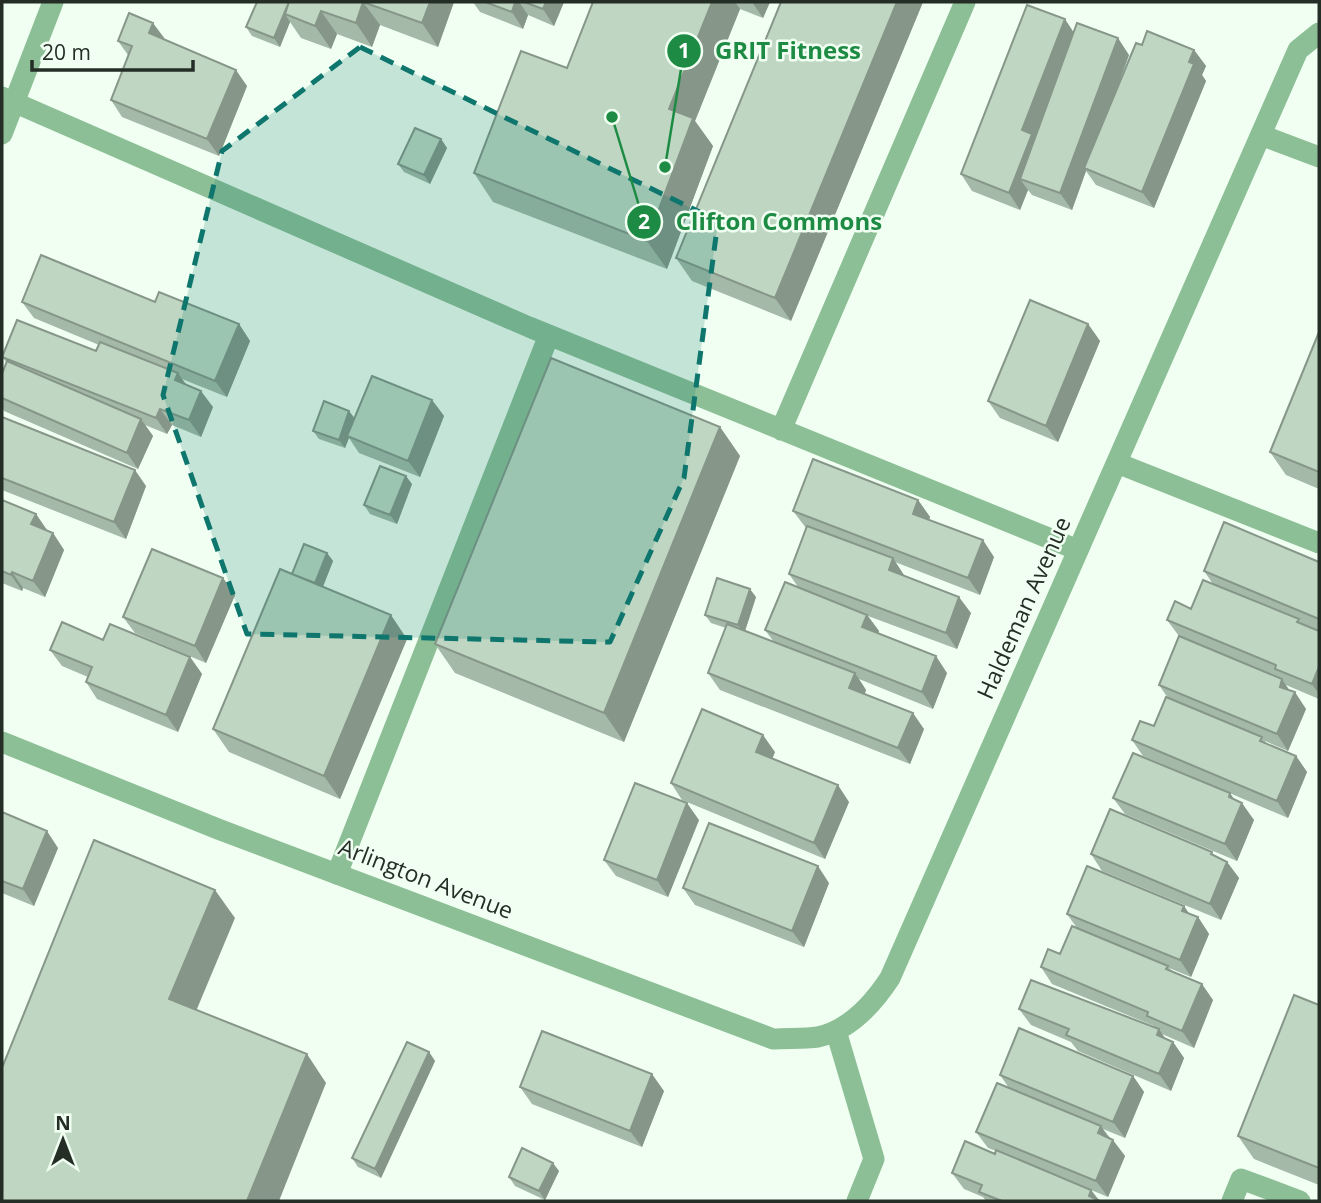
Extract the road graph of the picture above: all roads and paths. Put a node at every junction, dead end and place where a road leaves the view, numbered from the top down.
1 (53, 2) edge
2 (965, 2) edge
3 (1319, 33) edge
4 (8, 100) edge
5 (2, 134) edge
6 (1261, 135) junction
7 (1319, 157) edge
8 (549, 335) junction
9 (780, 430) junction
10 (1117, 463) junction
11 (1319, 543) edge
12 (1078, 550) junction
13 (2, 742) edge
14 (337, 874) junction
15 (836, 1031) junction
16 (857, 1201) edge
17 (1232, 1201) edge
18 (1300, 1201) edge

1 - 4 street
2 - 9 street
3 - 6 street, Haldeman Avenue
4 - 5 street
4 - 8 street
6 - 7 street
6 - 10 street, Haldeman Avenue
8 - 9 street
8 - 14 street
9 - 12 street
10 - 11 street
10 - 12 street, Haldeman Avenue
12 - 15 street, Haldeman Avenue
13 - 14 street, Arlington Avenue
14 - 15 street, Arlington Avenue
15 - 16 street
17 - 18 street

